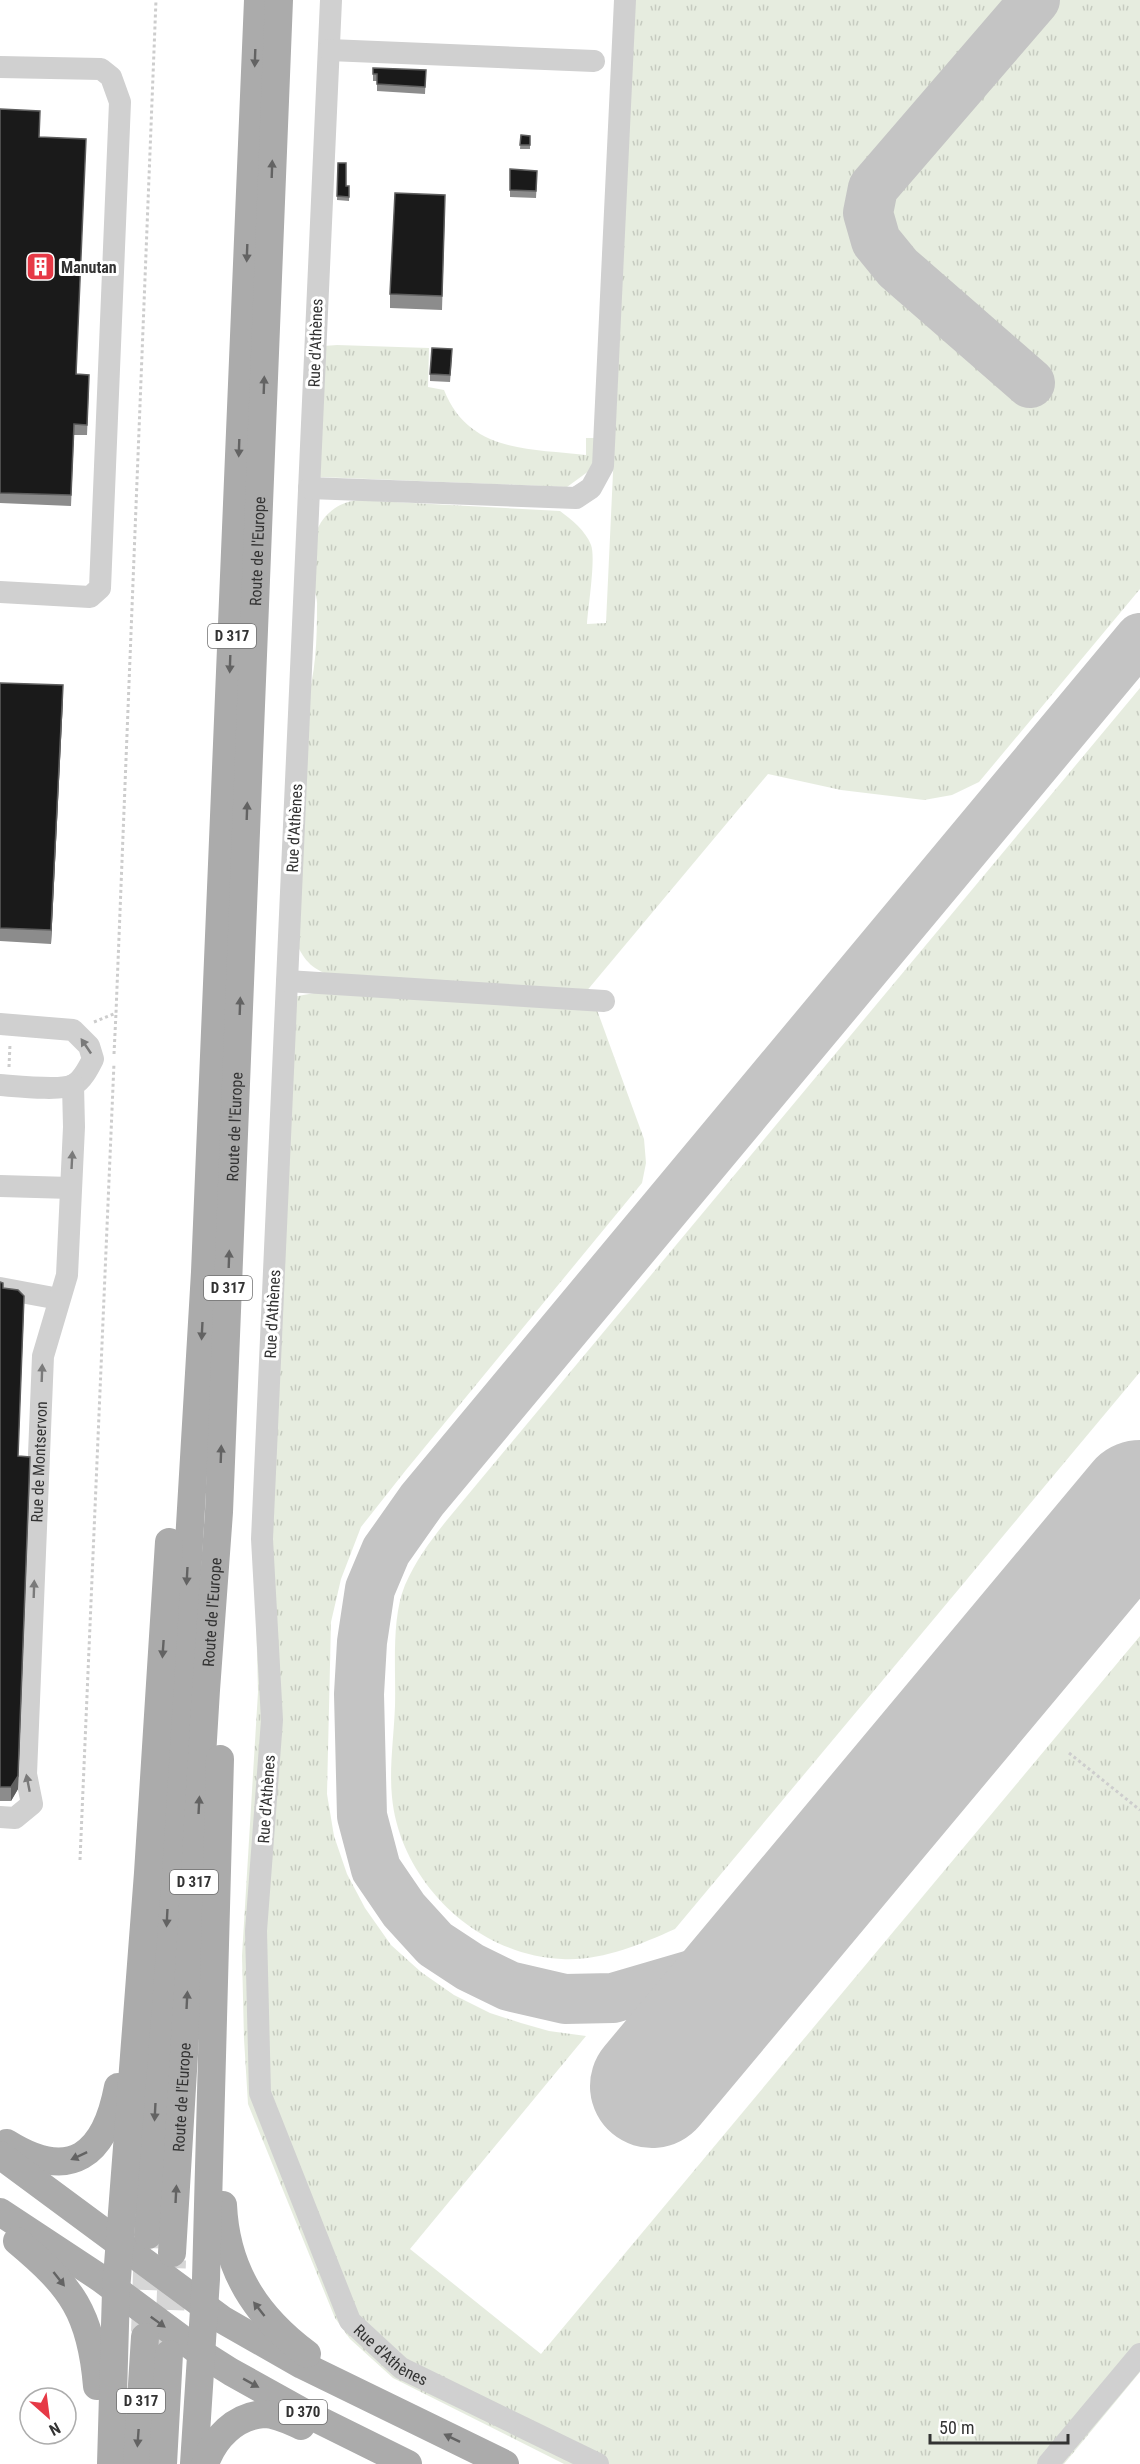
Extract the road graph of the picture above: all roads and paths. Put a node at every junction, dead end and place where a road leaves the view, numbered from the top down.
1 (156, 0) edge
2 (258, 0) edge
3 (279, 0) edge
4 (331, 0) edge
5 (625, 0) edge
6 (329, 50) junction
7 (594, 61) dead end
8 (0, 67) edge
9 (309, 488) junction
10 (0, 592) edge
11 (287, 981) junction
12 (604, 1001) dead end
13 (116, 1013) junction
14 (6, 1024) edge
15 (73, 1030) junction
16 (4, 1085) edge
17 (73, 1085) junction
18 (0, 1186) edge
19 (71, 1188) junction
20 (0, 1288) edge
21 (59, 1299) junction
22 (219, 1512) junction
23 (191, 1518) junction
24 (1069, 1753) dead end
25 (1140, 1810) edge
26 (0, 1817) edge
27 (80, 1860) dead end
28 (140, 1966) junction
29 (214, 2020) junction
30 (0, 2139) edge
31 (0, 2155) edge
32 (0, 2212) edge
33 (0, 2226) edge
34 (148, 2235) tunnel mouth
35 (120, 2242) junction
36 (172, 2253) tunnel mouth
37 (116, 2290) junction
38 (203, 2306) junction
39 (145, 2337) tunnel mouth
40 (201, 2353) junction
41 (169, 2354) tunnel mouth
42 (1140, 2354) edge
43 (351, 2388) junction
44 (103, 2464) edge
45 (111, 2464) edge
46 (137, 2464) edge
47 (163, 2464) edge
48 (194, 2464) edge
49 (205, 2464) edge
50 (393, 2464) edge
51 (408, 2464) edge
52 (505, 2464) edge
53 (598, 2464) edge
54 (1048, 2464) edge

1 - 13 path
2 -> 23 main road, Route de l'Europe / D 317
22 -> 3 main road, Route de l'Europe / D 317
4 - 6 street, Rue d'Athènes
5 - 9 street
6 - 7 street
6 - 9 street, Rue d'Athènes
8 - 10 street
9 - 11 street, Rue d'Athènes
11 - 12 street
11 - 53 street, Rue d'Athènes
13 - 15 path
13 - 27 path
14 - 15 street
14 - 16 path
17 -> 15 street
16 - 17 street
19 -> 17 street, Rue de Montservon
18 - 19 street
19 - 21 street, Rue de Montservon
20 - 21 street
26 -> 21 street, Rue de Montservon
22 - 29 main road
36 -> 22 main road, Route de l'Europe / D 317
23 -> 28 main road
23 -> 34 main road, Route de l'Europe / D 317
24 - 25 path
28 -> 30 main road
28 - 35 main road
29 - 38 main road
43 -> 29 main road
31 - 35 main road, D 370
32 - 37 main road, D 370
33 -> 44 main road
35 - 37 main road
35 - 38 main road, D 370
37 -> 40 main road, D 370
37 - 45 main road
38 - 40 main road
38 - 43 main road, D 370
39 -> 46 main road, D 317
40 - 48 main road
40 -> 51 main road, D 370
41 - 47 main road, D 317
42 - 54 street
52 -> 43 main road, D 370
49 - 50 main road

